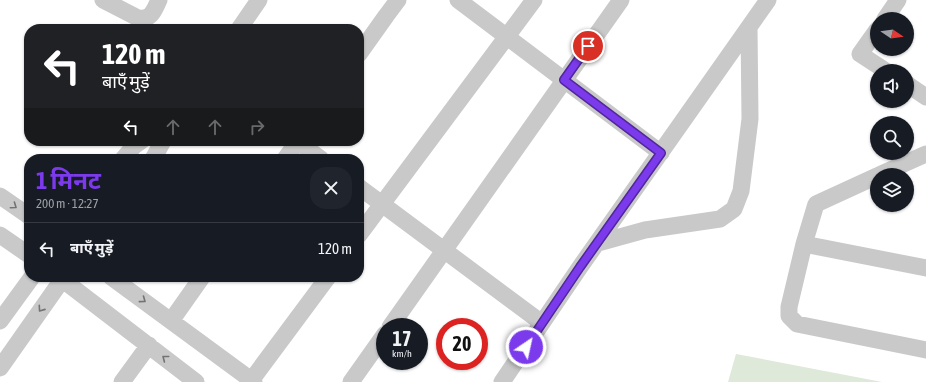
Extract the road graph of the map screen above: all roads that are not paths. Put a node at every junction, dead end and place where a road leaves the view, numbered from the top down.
1 (103, 0) edge
2 (159, 0) edge
3 (259, 0) edge
4 (398, 0) edge
5 (458, 0) edge
6 (534, 0) edge
7 (621, 0) edge
8 (768, 0) edge
9 (898, 0) edge
10 (890, 12) edge
11 (242, 24) edge
12 (749, 27) junction
13 (507, 37) junction
14 (870, 40) edge
15 (364, 47) edge
16 (875, 64) edge
17 (564, 80) junction
18 (914, 89) edge
19 (926, 97) edge
20 (134, 146) edge
21 (304, 146) edge
22 (661, 153) junction
23 (127, 154) edge
24 (314, 154) edge
25 (926, 154) edge
26 (894, 168) edge
27 (870, 179) edge
28 (364, 191) edge
29 (0, 196) edge
30 (382, 204) junction
31 (24, 213) edge
32 (364, 228) edge
33 (0, 235) edge
34 (598, 243) junction
35 (804, 244) junction
36 (444, 250) junction
37 (24, 252) edge
38 (926, 268) edge
39 (28, 282) edge
40 (59, 282) edge
41 (67, 282) edge
42 (118, 282) edge
43 (198, 282) edge
44 (324, 282) edge
45 (396, 318) edge
46 (0, 321) edge
47 (171, 321) junction
48 (542, 323) junction
49 (149, 346) junction
50 (376, 347) edge
51 (926, 350) edge
52 (0, 368) edge
53 (252, 381) edge
54 (122, 382) edge
55 (196, 382) edge
56 (351, 382) edge
57 (502, 382) edge

1 - 2 street
3 - 11 street
4 - 15 street
5 - 13 street
6 - 13 street
7 - 17 street
8 - 12 street
9 - 10 street
12 - 22 street
12 - 34 street
13 - 17 street
13 - 30 street
14 - 16 street
17 - 22 street
17 - 36 street
18 - 19 street
20 - 23 street
21 - 24 street
22 - 34 street
25 - 26 street
27 - 35 street
28 - 30 street
29 -> 31 street
30 - 32 street
30 - 36 street
33 - 37 street
34 - 48 street
35 - 38 street
35 - 51 street
36 - 45 street
36 - 48 street
39 - 46 street
40 -> 52 street
41 - 49 street
42 -> 47 street
43 - 47 street
44 - 53 street
47 - 53 street
48 - 57 street
49 - 54 street
55 -> 49 street
50 - 56 street

